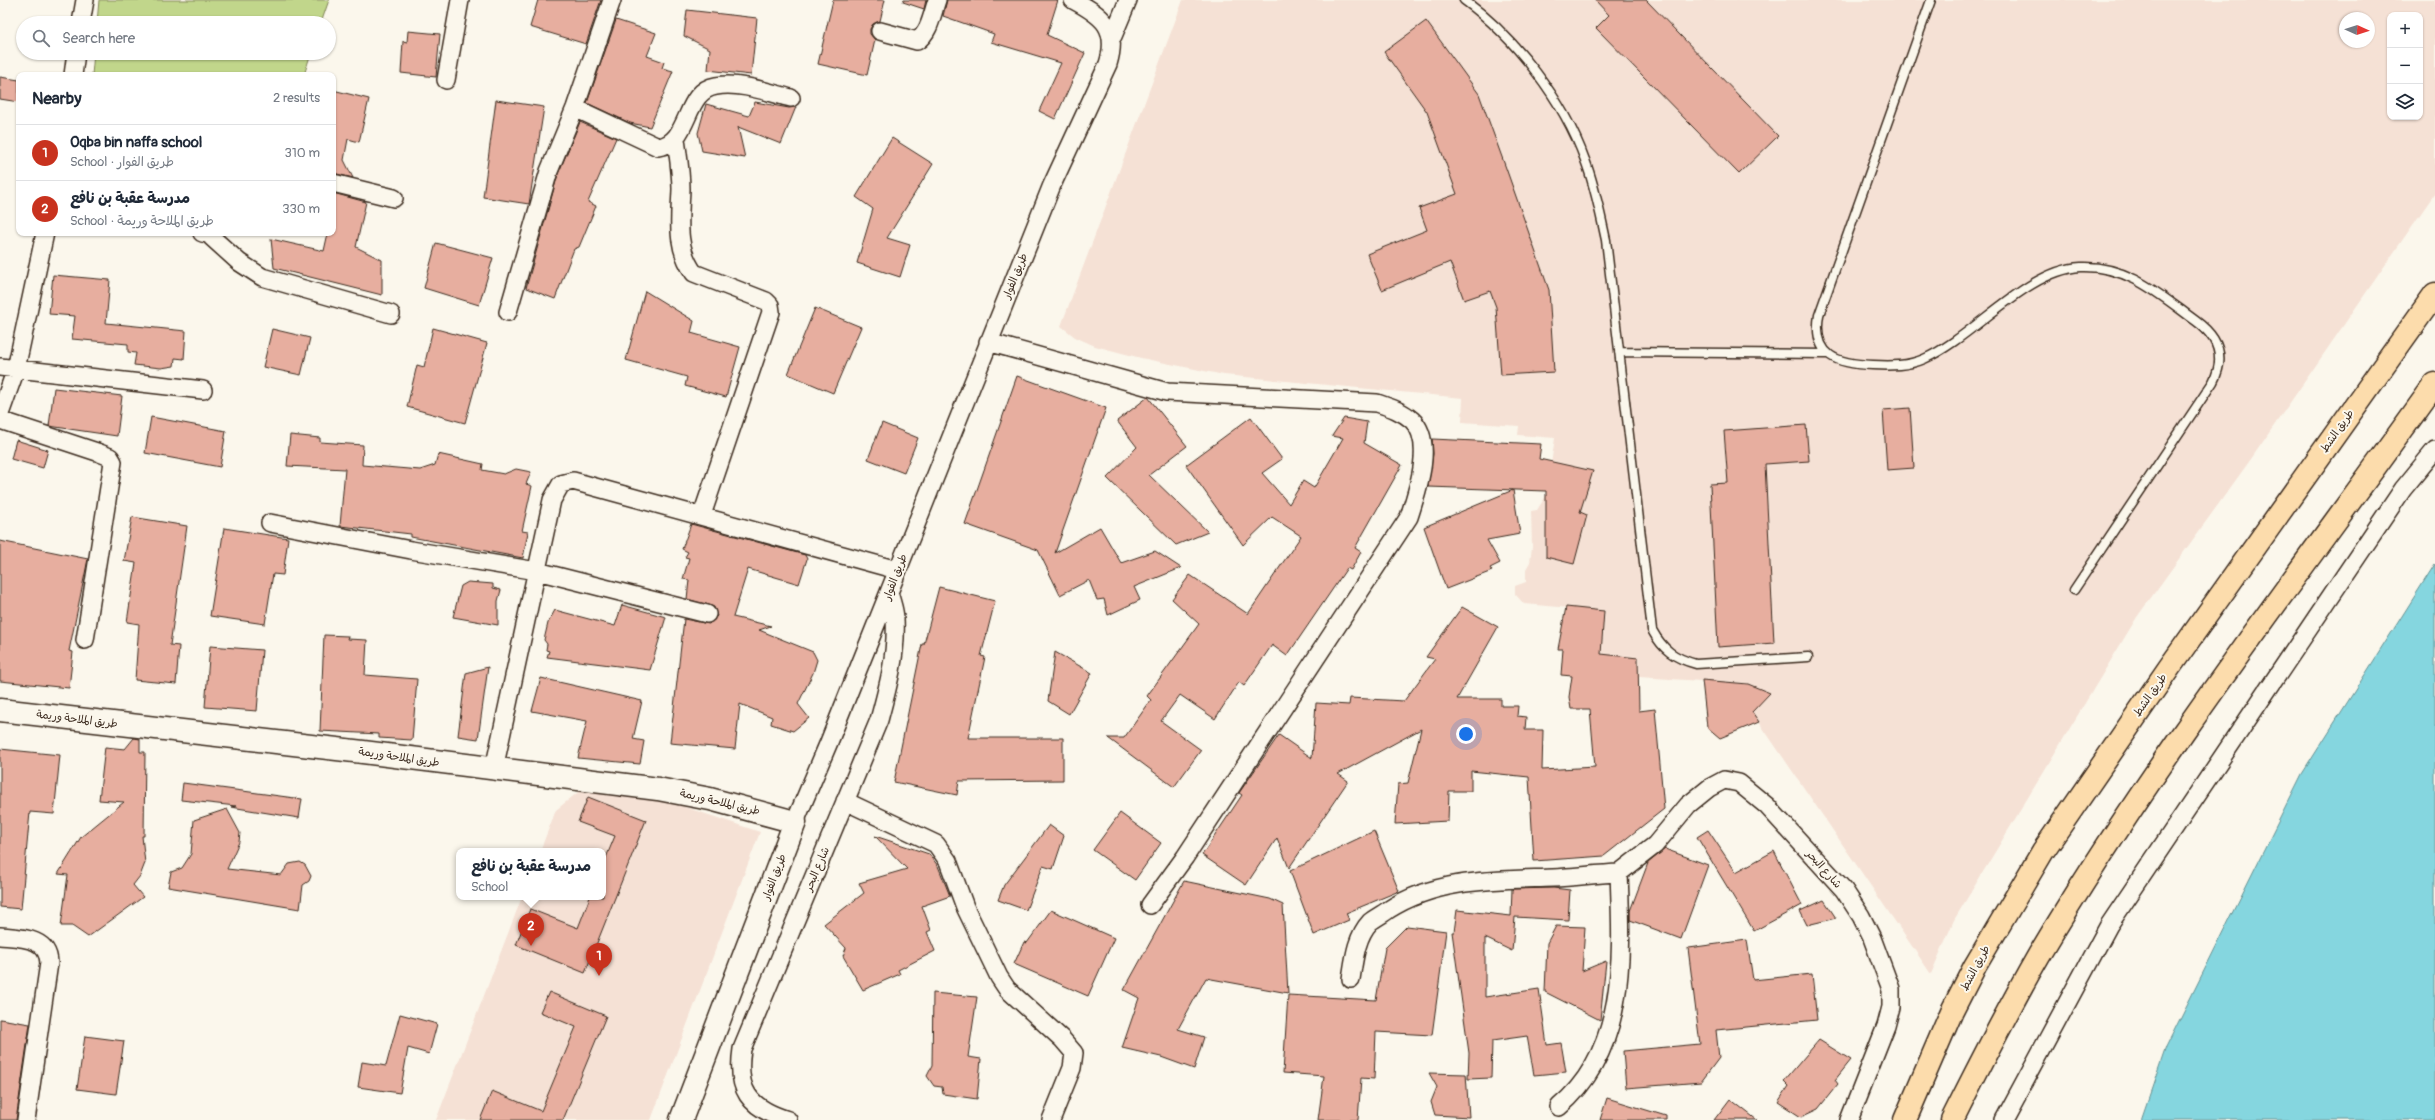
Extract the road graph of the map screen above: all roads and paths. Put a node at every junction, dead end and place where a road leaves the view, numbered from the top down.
1 (85, 0) edge
2 (460, 0) edge
3 (612, 0) edge
4 (937, 0) edge
5 (1073, 0) edge
6 (1128, 0) edge
7 (1464, 0) edge
8 (1931, 0) edge
9 (82, 16) edge
10 (880, 31) dead end
11 (1113, 36) junction
12 (75, 60) edge
13 (73, 72) edge
14 (446, 80) dead end
15 (791, 98) dead end
16 (575, 108) junction
17 (676, 139) junction
18 (336, 184) edge
19 (394, 198) dead end
20 (44, 236) edge
21 (209, 236) edge
22 (2435, 294) edge
23 (508, 312) dead end
24 (391, 314) dead end
25 (988, 342) junction
26 (1619, 352) junction
27 (1827, 354) junction
28 (8, 368) edge
29 (2435, 384) edge
30 (203, 390) dead end
31 (0, 414) edge
32 (0, 420) edge
33 (2435, 450) edge
34 (702, 515) junction
35 (270, 523) dead end
36 (537, 570) junction
37 (897, 570) junction
38 (2074, 590) dead end
39 (889, 592) junction
40 (707, 614) dead end
41 (85, 640) dead end
42 (1808, 657) dead end
43 (0, 710) edge
44 (494, 769) junction
45 (845, 801) junction
46 (795, 822) junction
47 (1619, 873) junction
48 (1150, 905) dead end
49 (0, 936) edge
50 (1351, 979) dead end
51 (1559, 1107) dead end
52 (26, 1120) edge
53 (681, 1120) edge
54 (788, 1120) edge
55 (1051, 1120) edge
56 (1849, 1120) edge
57 (1905, 1120) edge
58 (1952, 1120) edge
59 (2004, 1120) edge

1 - 9 street
2 - 14 street
3 - 16 street
4 - 10 street
5 - 11 street
6 - 11 street, طريق الفوار
7 - 26 lane
8 - 27 lane
11 - 25 street, طريق الفوار
12 - 13 street
15 - 17 street
16 - 17 street
16 - 23 street
17 - 34 street
18 - 19 street
20 - 28 street
21 - 24 street
22 - 57 highway, طريق الشط
25 - 37 street, طريق الفوار
25 - 48 street
26 - 27 lane
26 - 42 lane
27 - 38 lane
28 - 30 street
28 - 31 street
29 - 58 highway
32 - 41 street
33 - 59 street
34 - 36 street
34 - 37 street
35 - 36 street
36 - 40 street
36 - 44 street
37 - 39 street, طريق الفوار
39 - 45 street, شارع البحر
39 - 46 street, طريق الفوار
43 - 44 street, طريق الملاحة وريمة
44 - 46 street, طريق الملاحة وريمة
45 - 54 street, شارع البحر
45 - 55 street
46 - 53 street, طريق الفوار
47 - 50 street
47 - 51 street
47 - 56 street, شارع البحر
49 - 52 street

